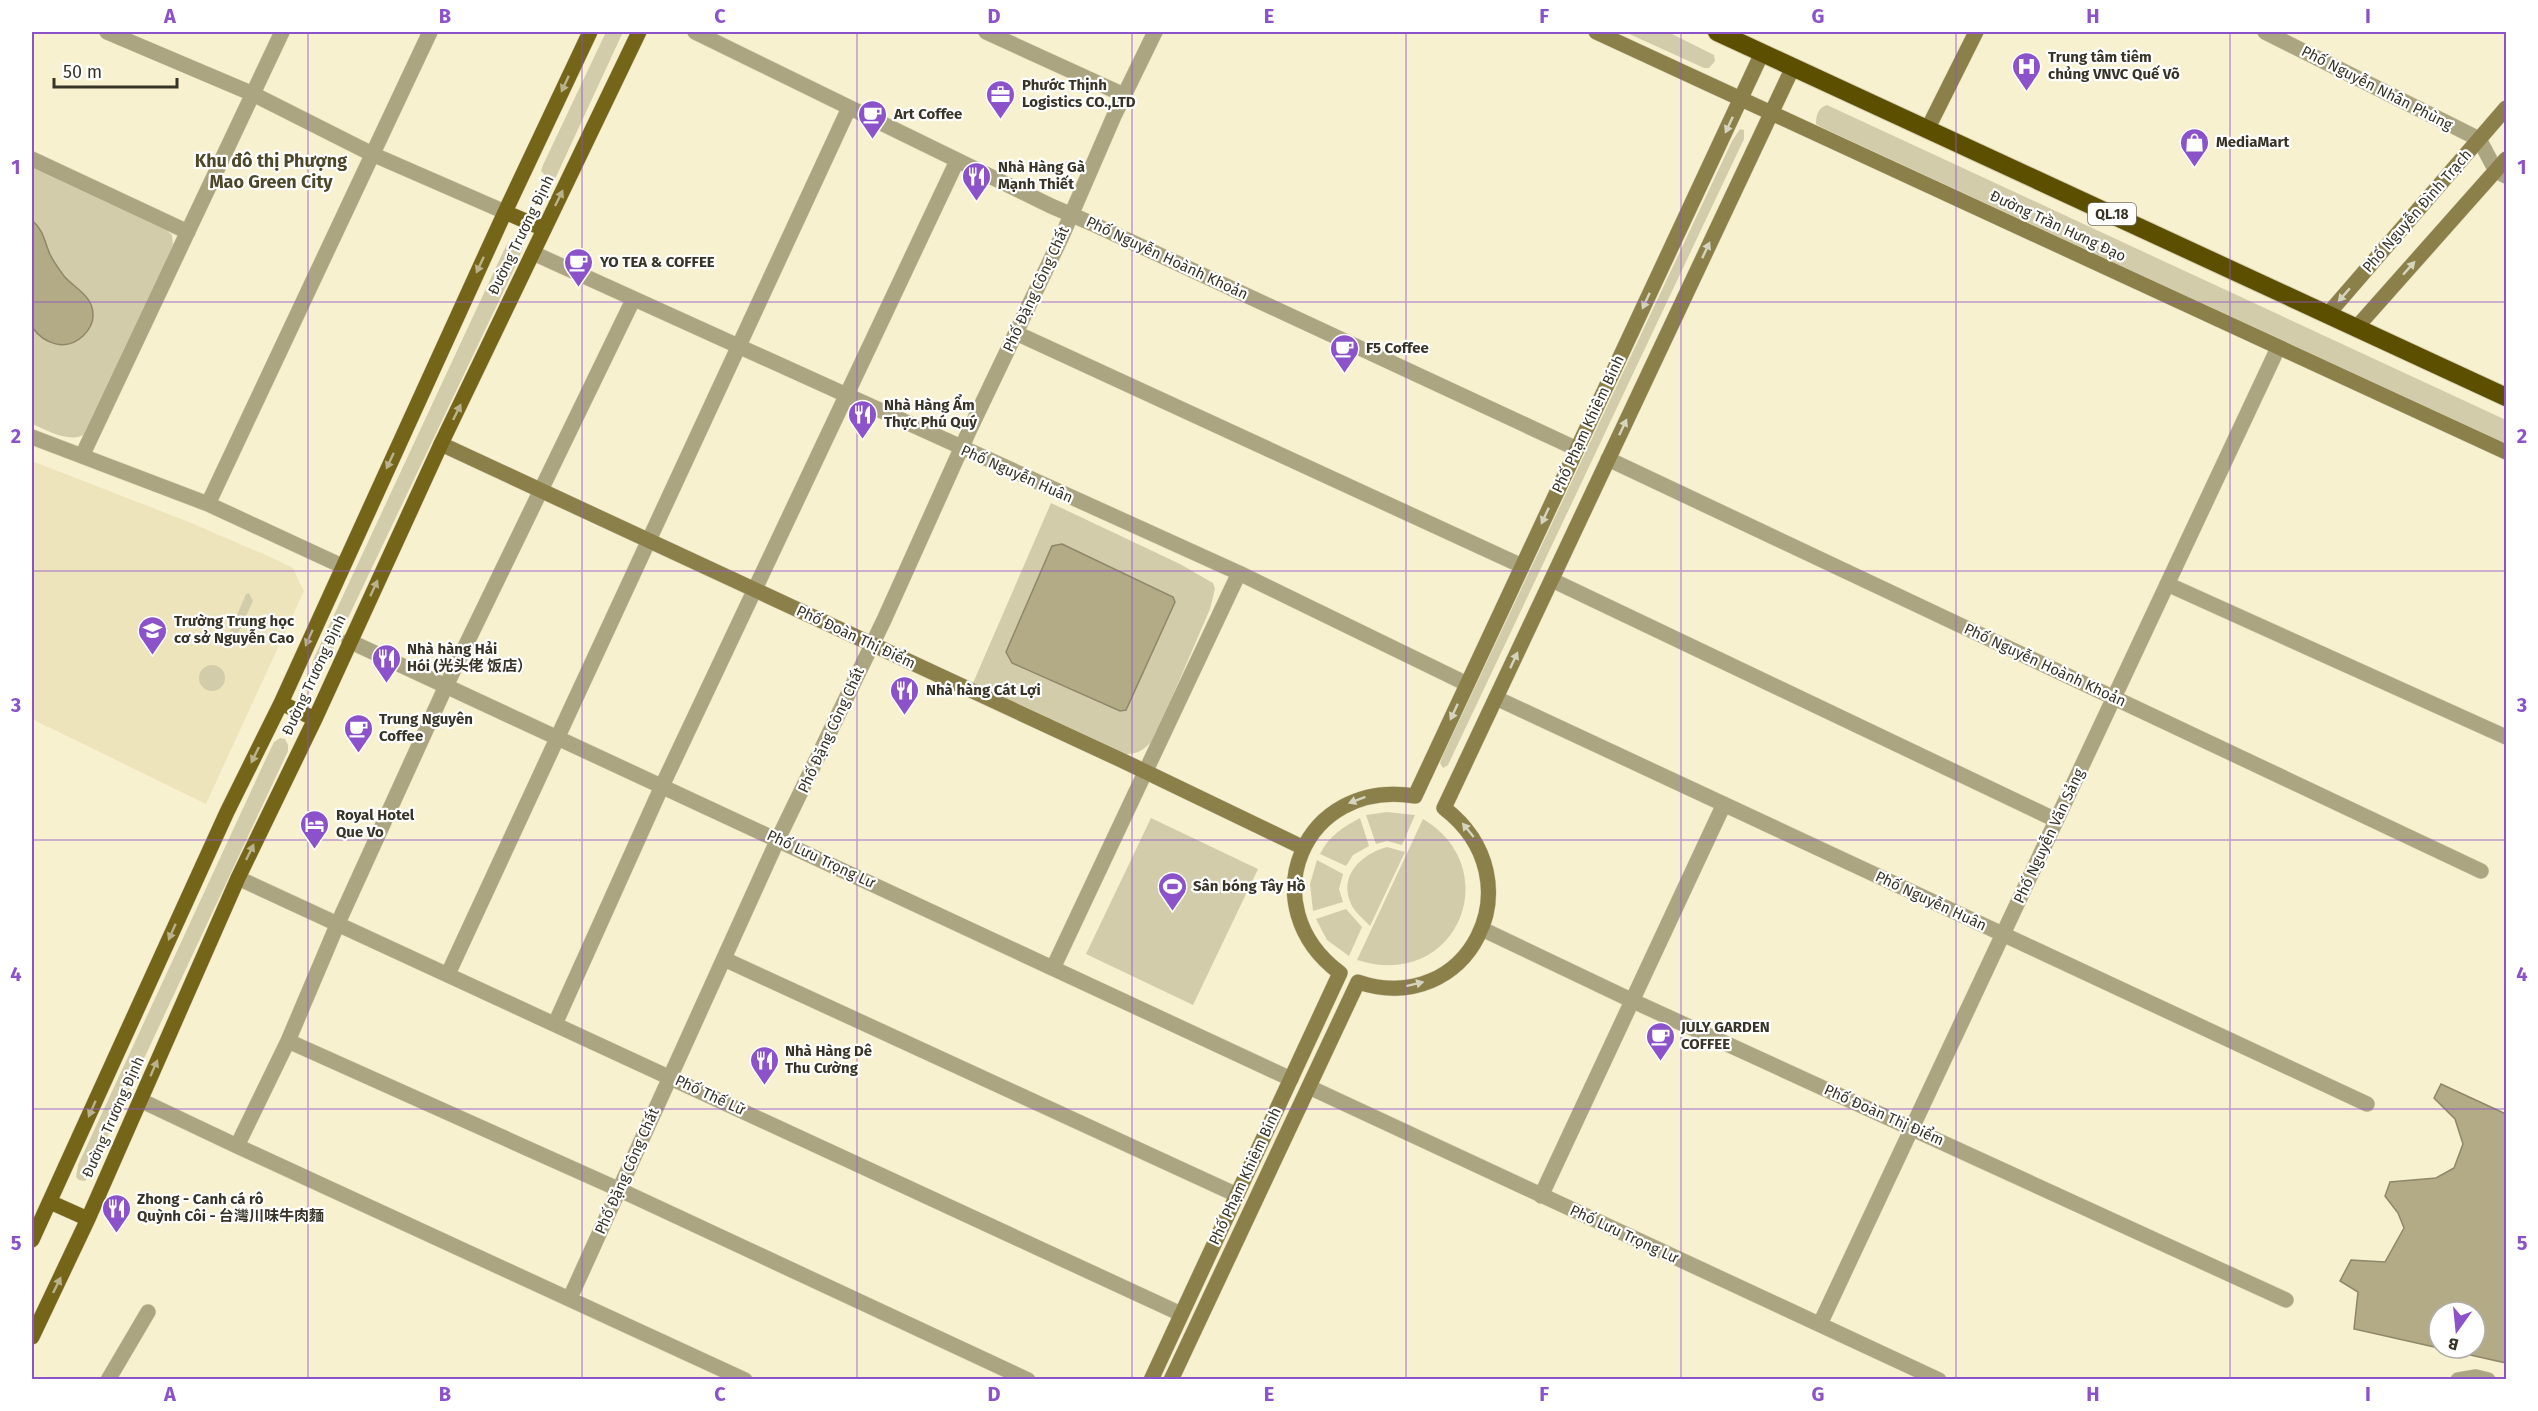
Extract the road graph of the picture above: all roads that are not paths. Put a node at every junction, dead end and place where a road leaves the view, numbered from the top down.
1 (107, 32) edge
2 (282, 32) edge
3 (430, 32) edge
4 (590, 32) edge
5 (639, 32) edge
6 (695, 32) edge
7 (986, 32) edge
8 (1155, 32) edge
9 (1596, 32) edge
10 (1717, 32) edge
11 (1976, 32) edge
12 (2265, 32) edge
13 (1762, 53) junction
14 (1792, 67) junction
15 (253, 94) junction
16 (1124, 94) junction
17 (1741, 99) junction
18 (849, 108) junction
19 (2506, 108) edge
20 (1771, 113) junction
21 (1928, 128) junction
22 (2479, 140) junction
23 (372, 154) junction
24 (32, 159) edge
25 (957, 161) junction
26 (2503, 168) edge
27 (505, 212) junction
28 (1071, 215) junction
29 (544, 230) junction
30 (188, 232) junction
31 (533, 253) junction
32 (633, 300) junction
33 (2328, 314) junction
34 (2356, 327) junction
35 (1016, 333) junction
36 (739, 347) junction
37 (2278, 348) junction
38 (848, 396) junction
39 (2506, 397) edge
40 (32, 437) edge
41 (441, 444) junction
42 (961, 448) junction
43 (1577, 449) junction
44 (2506, 452) edge
45 (82, 456) junction
46 (1608, 459) junction
47 (542, 490) junction
48 (208, 504) junction
49 (648, 540) junction
50 (342, 566) junction
51 (1522, 566) junction
52 (1239, 573) junction
53 (1552, 580) junction
54 (2167, 584) junction
55 (754, 590) junction
56 (350, 641) junction
57 (871, 644) junction
58 (1467, 684) junction
59 (446, 686) junction
60 (1496, 698) junction
61 (2114, 698) junction
62 (281, 703) junction
63 (315, 719) junction
64 (556, 737) junction
65 (2506, 737) edge
66 (1146, 772) junction
67 (662, 786) junction
68 (1724, 804) junction
69 (2056, 820) junction
70 (778, 839) junction
71 (1304, 848) junction
72 (2481, 871) dead end
73 (238, 878) junction
74 (338, 923) junction
75 (1482, 929) junction
76 (2003, 934) junction
77 (724, 959) junction
78 (1053, 968) junction
79 (448, 974) junction
80 (1633, 1001) junction
81 (555, 1024) junction
82 (288, 1041) junction
83 (670, 1077) junction
84 (1291, 1079) junction
85 (1309, 1087) junction
86 (140, 1100) junction
87 (2367, 1104) dead end
88 (1912, 1128) junction
89 (237, 1146) junction
90 (618, 1189) junction
91 (1237, 1195) junction
92 (1541, 1196) junction
93 (50, 1202) junction
94 (88, 1219) junction
95 (32, 1240) edge
96 (570, 1298) junction
97 (2286, 1300) dead end
98 (148, 1311) dead end
99 (1181, 1314) junction
100 (1820, 1324) junction
101 (32, 1337) edge
102 (108, 1380) edge
103 (745, 1380) edge
104 (1028, 1380) edge
105 (1150, 1380) edge
106 (1171, 1380) edge
107 (1939, 1380) edge
108 (2458, 1380) edge
109 (2488, 1380) edge

1 - 15 street
2 - 15 street
3 - 23 street
4 -> 27 main road, Đường Trương Định
29 -> 5 main road, Đường Trương Định
6 - 18 street, Phố Nguyễn Hoành Khoản
7 - 16 street
8 - 16 street, Phố Đặng Công Chất
9 - 17 street, Đường Trần Hưng Đạo
10 - 13 highway, QL.18
11 - 21 street
12 - 22 street, Phố Nguyễn Nhân Phùng
13 - 14 highway, QL.18
13 - 17 street, Phố Phạm Khiêm Bính
14 - 20 street
14 - 21 highway, QL.18
15 - 23 street
15 - 30 street
16 - 28 street, Phố Đặng Công Chất
17 - 20 street, Đường Trần Hưng Đạo
17 -> 43 street, Phố Phạm Khiêm Bính
18 - 25 street, Phố Nguyễn Hoành Khoản
18 - 36 street
19 - 22 street, Phố Nguyễn Đình Trạch
20 - 37 street, Đường Trần Hưng Đạo
46 -> 20 street
21 - 33 highway, QL.18
22 - 26 street
22 -> 33 street, Phố Nguyễn Đình Trạch
23 - 27 street
23 - 48 street
24 - 30 street
25 - 28 street, Phố Nguyễn Hoành Khoản
25 - 38 street
34 -> 26 street, Phố Nguyễn Đình Trạch
27 - 29 main road
27 -> 50 main road, Đường Trương Định
28 - 35 street, Phố Đặng Công Chất
28 - 43 street, Phố Nguyễn Hoành Khoản
29 - 31 main road, Đường Trương Định
30 - 45 street
31 - 32 street, Phố Nguyễn Huân
41 -> 31 main road, Đường Trương Định
32 - 36 street, Phố Nguyễn Huân
32 - 47 street
33 - 34 highway, QL.18
34 - 39 highway, QL.18
35 - 42 street, Phố Đặng Công Chất
35 - 51 street
36 - 38 street, Phố Nguyễn Huân
36 - 49 street
37 - 44 street, Đường Trần Hưng Đạo
37 - 54 street, Phố Nguyễn Văn Sảng
38 - 42 street, Phố Nguyễn Huân
38 - 55 street
40 - 45 street
41 - 47 street, Phố Đoàn Thị Điểm
56 -> 41 main road, Đường Trương Định
42 - 52 street, Phố Nguyễn Huân
42 - 57 street, Phố Đặng Công Chất
43 -> 51 street, Phố Phạm Khiêm Bính
45 - 48 street
46 - 53 street
46 - 61 street, Phố Nguyễn Hoành Khoản
47 - 49 street, Phố Đoàn Thị Điểm
47 - 59 street
48 - 50 street
49 - 55 street, Phố Đoàn Thị Điểm
49 - 64 street
50 -> 62 main road, Đường Trương Định
51 - 58 street, Phố Phạm Khiêm Bính
52 - 58 street, Phố Nguyễn Huân
52 - 66 street
60 -> 53 street
53 - 69 street
54 - 61 street, Phố Nguyễn Văn Sảng
54 - 65 street
55 - 57 street, Phố Đoàn Thị Điểm
55 - 67 street
56 - 59 street, Phố Lưu Trọng Lư
56 - 63 main road, Đường Trương Định
57 - 66 street, Phố Đoàn Thị Điểm
57 - 70 street, Phố Đặng Công Chất
58 -> 71 street, Phố Phạm Khiêm Bính
59 - 64 street, Phố Lưu Trọng Lư
59 - 74 street
60 - 68 street, Phố Nguyễn Huân
75 -> 60 street
61 - 69 street, Phố Nguyễn Văn Sảng
61 - 72 street, Phố Nguyễn Hoành Khoản
62 - 63 main road
62 -> 93 main road, Đường Trương Định
73 -> 63 main road, Đường Trương Định
64 - 67 street, Phố Lưu Trọng Lư
64 - 79 street
66 - 71 street, Phố Đoàn Thị Điểm
66 - 78 street
67 - 70 street, Phố Lưu Trọng Lư
67 - 81 street
68 - 76 street, Phố Nguyễn Huân
68 - 80 street
69 - 76 street, Phố Nguyễn Văn Sảng
70 - 77 street, Phố Đặng Công Chất
70 - 78 street, Phố Lưu Trọng Lư
71 - 84 street, Phố Phạm Khiêm Bính
73 - 74 street, Phố Thế Lữ
86 -> 73 main road, Đường Trương Định
74 - 79 street, Phố Thế Lữ
74 - 82 street
75 - 80 street, Phố Đoàn Thị Điểm
85 -> 75 street, Phố Phạm Khiêm Bính
76 - 87 street, Phố Nguyễn Huân
76 - 88 street, Phố Nguyễn Văn Sảng
77 - 83 street, Phố Đặng Công Chất
77 - 91 street
78 - 84 street, Phố Lưu Trọng Lư
79 - 81 street, Phố Thế Lữ
80 - 88 street, Phố Đoàn Thị Điểm
80 - 92 street
81 - 83 street, Phố Thế Lữ
82 - 89 street
82 - 90 street
83 - 90 street, Phố Đặng Công Chất
83 - 99 street, Phố Thế Lữ
84 - 91 street, Phố Phạm Khiêm Bính
85 - 92 street, Phố Lưu Trọng Lư
85 - 106 street, Phố Phạm Khiêm Bính
86 - 89 street
86 - 94 main road, Đường Trương Định
88 - 97 street, Phố Đoàn Thị Điểm
88 - 100 street, Phố Nguyễn Văn Sảng
89 - 96 street
90 - 96 street, Phố Đặng Công Chất
90 - 104 street
91 - 99 street, Phố Phạm Khiêm Bính
92 - 100 street, Phố Lưu Trọng Lư
93 - 94 main road
93 - 95 main road, Đường Trương Định
101 -> 94 main road, Đường Trương Định
96 - 103 street
98 - 102 street
99 - 105 street, Phố Phạm Khiêm Bính
100 - 107 street, Phố Lưu Trọng Lư
108 - 109 street

